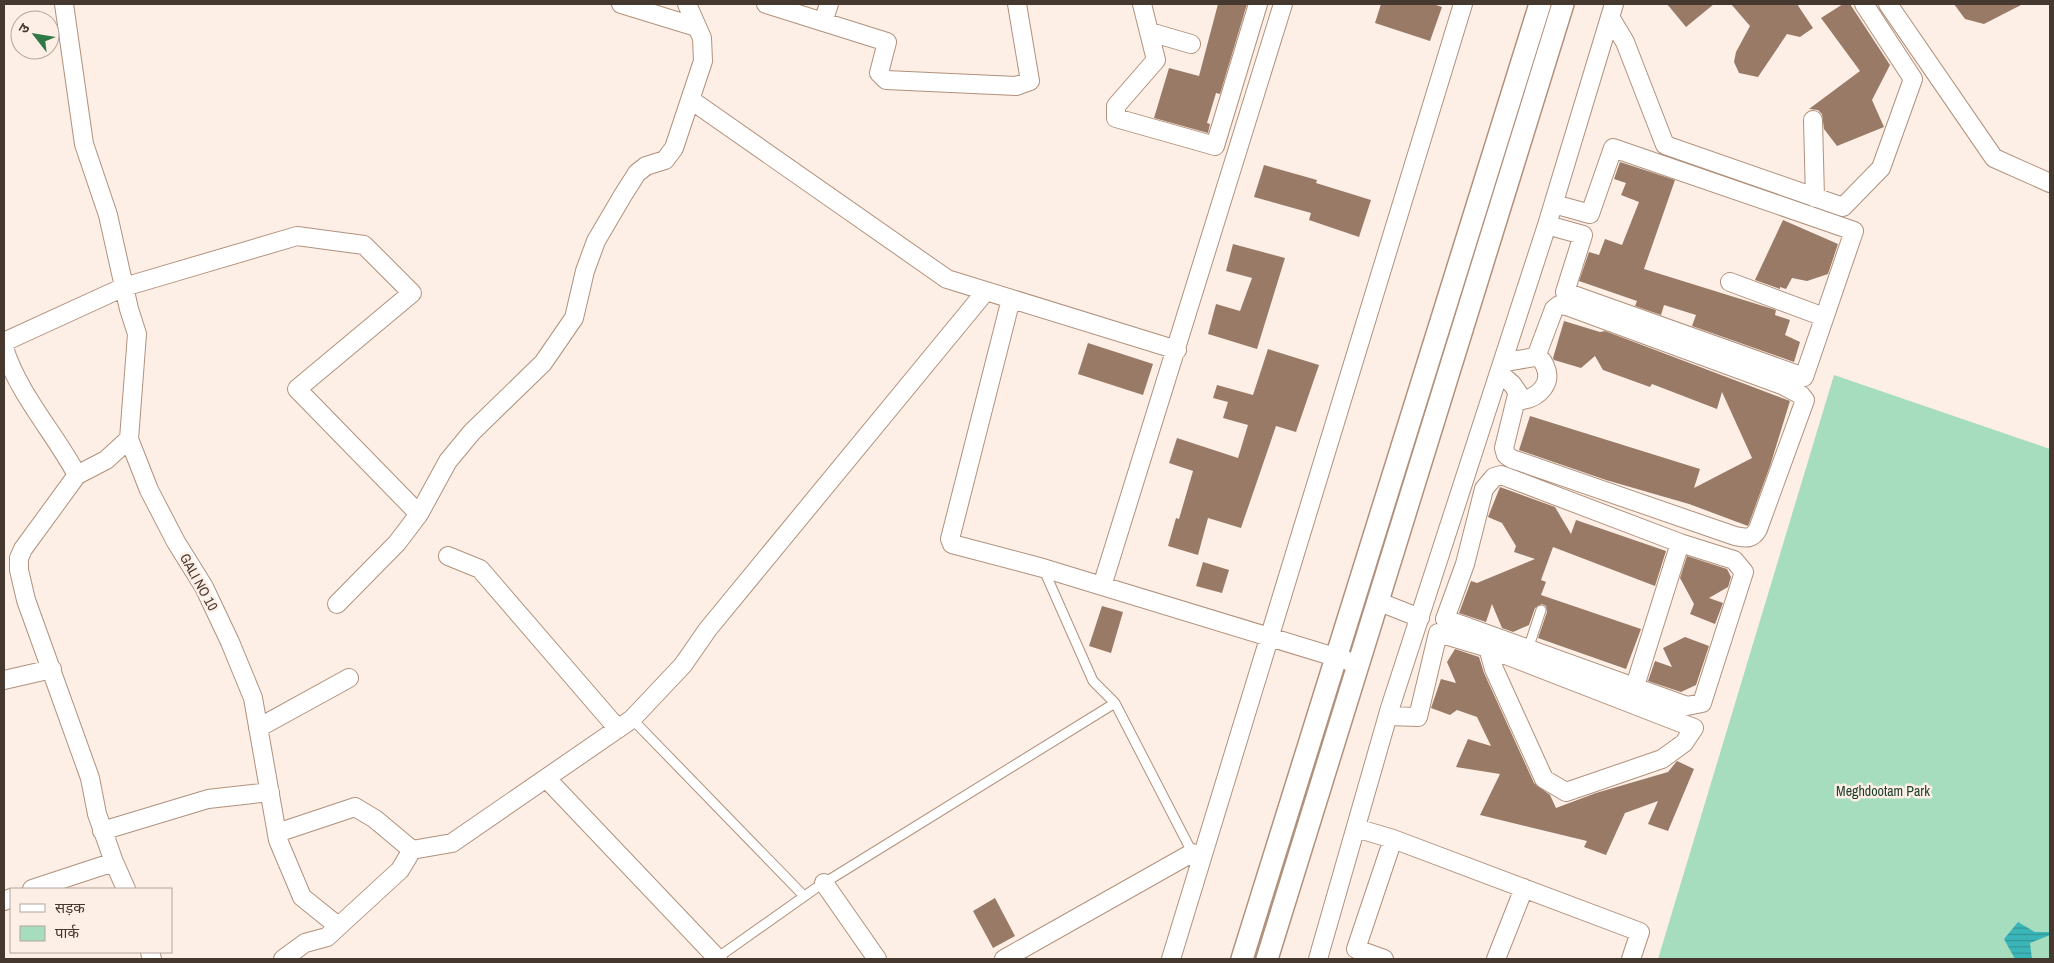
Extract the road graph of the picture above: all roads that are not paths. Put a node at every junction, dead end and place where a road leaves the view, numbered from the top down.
1 (64, 4) edge
2 (622, 4) edge
3 (687, 4) edge
4 (766, 4) edge
5 (829, 4) edge
6 (1017, 4) edge
7 (1142, 4) edge
8 (1258, 4) edge
9 (1283, 4) edge
10 (1463, 4) edge
11 (1540, 4) edge
12 (1563, 4) edge
13 (1864, 4) edge
14 (1888, 4) edge
15 (1612, 10) edge
16 (823, 22) junction
17 (696, 27) junction
18 (1150, 32) junction
19 (1191, 44) dead end
20 (691, 100) junction
21 (1813, 120) dead end
22 (1214, 146) junction
23 (1237, 152) junction
24 (2050, 183) edge
25 (1816, 198) junction
26 (1554, 204) junction
27 (1590, 214) junction
28 (1547, 225) junction
29 (1584, 235) junction
30 (1730, 282) dead end
31 (124, 287) junction
32 (986, 291) junction
33 (1011, 299) junction
34 (1824, 317) junction
35 (4, 342) edge
36 (4, 348) edge
37 (1177, 350) junction
38 (1536, 357) junction
39 (1501, 368) junction
40 (1518, 395) junction
41 (128, 439) junction
42 (77, 475) junction
43 (419, 514) junction
44 (1451, 523) junction
45 (1474, 529) junction
46 (1680, 543) junction
47 (448, 556) dead end
48 (1439, 558) junction
49 (1465, 564) junction
50 (1044, 568) junction
51 (1102, 586) junction
52 (1378, 601) junction
53 (337, 604) dead end
54 (1541, 610) dead end
55 (1420, 618) junction
56 (1270, 636) junction
57 (1488, 648) junction
58 (1528, 648) junction
59 (1336, 656) junction
60 (1358, 664) junction
61 (52, 669) junction
62 (349, 678) dead end
63 (4, 680) edge
64 (1635, 686) junction
65 (1115, 703) junction
66 (1388, 716) junction
67 (625, 724) junction
68 (258, 728) junction
69 (546, 778) junction
70 (270, 792) junction
71 (1356, 828) junction
72 (102, 831) junction
73 (277, 833) junction
74 (1393, 839) junction
75 (412, 850) junction
76 (1196, 860) junction
77 (114, 862) junction
78 (824, 883) junction
79 (35, 888) edge
80 (126, 888) edge
81 (1524, 888) junction
82 (804, 896) junction
83 (338, 926) junction
84 (283, 959) edge
85 (718, 959) edge
86 (877, 959) edge
87 (1004, 959) edge
88 (1171, 959) edge
89 (1242, 959) edge
90 (1267, 959) edge
91 (1318, 959) edge
92 (1384, 959) edge
93 (1496, 959) edge
94 (1631, 959) edge

1 - 31 street
2 - 17 street
3 - 17 street
4 - 16 street
5 - 16 street
6 - 16 street
7 - 18 street
8 - 22 street
9 - 23 street
10 - 56 street
11 - 59 street
12 - 52 street
13 - 25 street
14 - 24 street
15 - 25 street
15 - 26 street
17 - 20 street
18 - 19 street
18 - 22 street
20 - 32 street
20 - 43 street
21 - 25 street
22 - 23 street
23 - 37 street
26 - 27 street
26 - 28 street
27 - 29 street
27 - 34 street
28 - 29 street
28 - 39 street
29 - 34 street
30 - 34 street
31 - 35 street
31 - 41 street
31 - 43 street
32 - 33 street
32 - 67 street
33 - 37 street
33 - 50 street
36 - 42 street
37 - 51 street
38 - 39 street
38 - 40 street
38 - 40 street
39 - 40 street
39 - 44 street
41 - 42 street
41 - 68 street, GALI NO 10
42 - 61 street
43 - 53 street
44 - 45 street
44 - 48 street
45 - 46 street
45 - 49 street
46 - 64 street
46 - 64 street
47 - 67 street
48 - 49 street
48 - 55 street
49 - 58 street
50 - 51 street
50 - 65 lane
51 - 56 street
52 - 55 street
52 - 60 street
54 - 58 lane
55 - 66 street
56 - 59 street
56 - 76 street
57 - 57 street
57 - 66 street
58 - 64 street
59 - 60 street
59 - 89 street
60 - 90 street
61 - 63 street
61 - 72 street
62 - 68 street
65 - 76 lane
65 - 78 lane
66 - 71 street
67 - 69 street
67 - 82 lane
68 - 70 street, GALI NO 10
69 - 75 street
69 - 85 street
70 - 72 street
70 - 73 street, GALI NO 10
71 - 74 street
71 - 91 street
72 - 77 street
73 - 75 street
73 - 83 street, GALI NO 10
74 - 81 street
74 - 92 street
75 - 83 street
76 - 87 street
76 - 88 street
77 - 79 street
77 - 80 street
78 - 82 lane
78 - 86 street
81 - 93 street
81 - 94 street
82 - 85 lane
83 - 84 street

